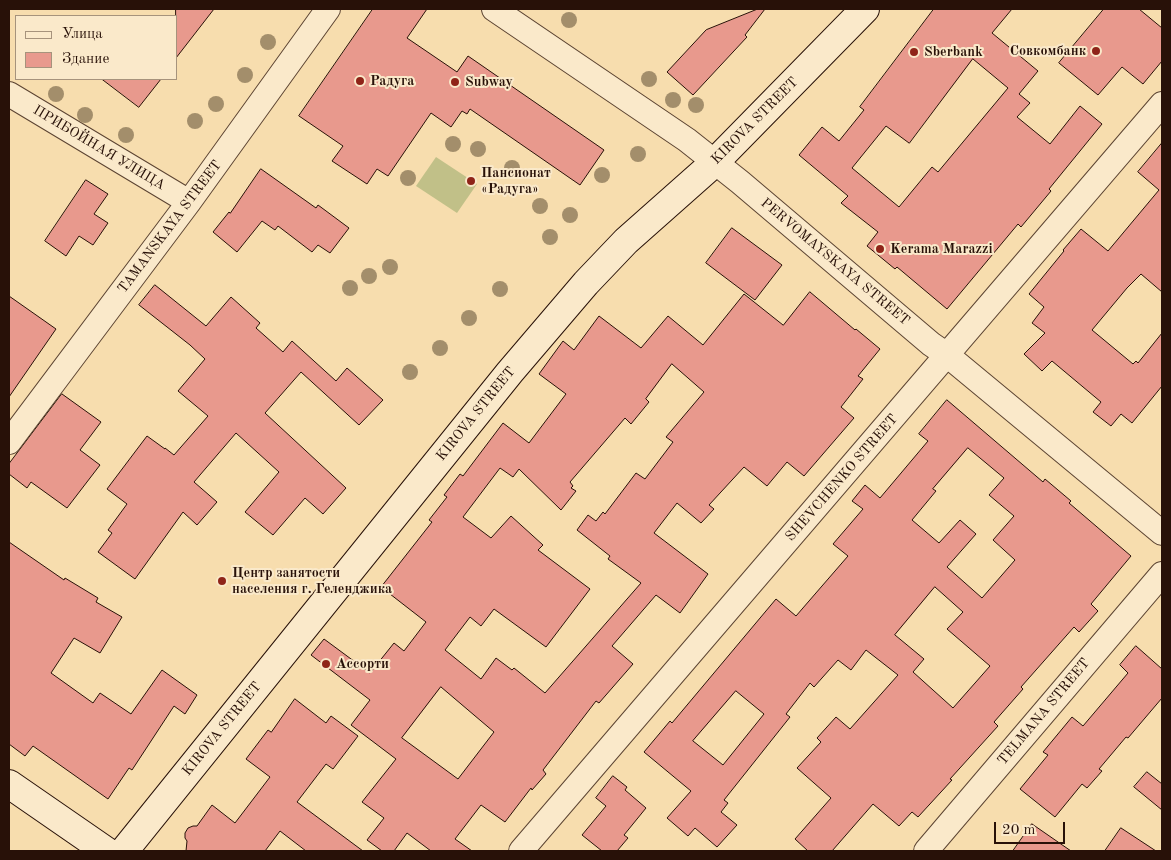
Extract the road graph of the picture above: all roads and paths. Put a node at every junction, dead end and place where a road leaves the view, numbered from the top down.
1 (328, 9) edge
2 (494, 9) edge
3 (865, 9) edge
4 (9, 94) edge
5 (1162, 104) edge
6 (714, 162) junction
7 (189, 202) junction
8 (947, 355) junction
9 (9, 442) edge
10 (1162, 532) edge
11 (1162, 574) edge
12 (9, 784) edge
13 (106, 851) edge
14 (124, 851) edge
15 (521, 851) edge
16 (926, 851) edge

1 - 7 street, TAMANSKAYA STREET
2 - 6 street, PERVOMAYSKAYA STREET
3 - 6 main road, KIROVA STREET
4 - 7 street, ПРИБОЙНАЯ УЛИЦА
5 - 8 street, SHEVCHENKO STREET
6 - 8 street, PERVOMAYSKAYA STREET
6 - 14 main road, KIROVA STREET
7 - 9 street, TAMANSKAYA STREET
8 - 10 street, PERVOMAYSKAYA STREET
8 - 15 street, SHEVCHENKO STREET
11 - 16 street, TELMANA STREET
12 - 13 main road

